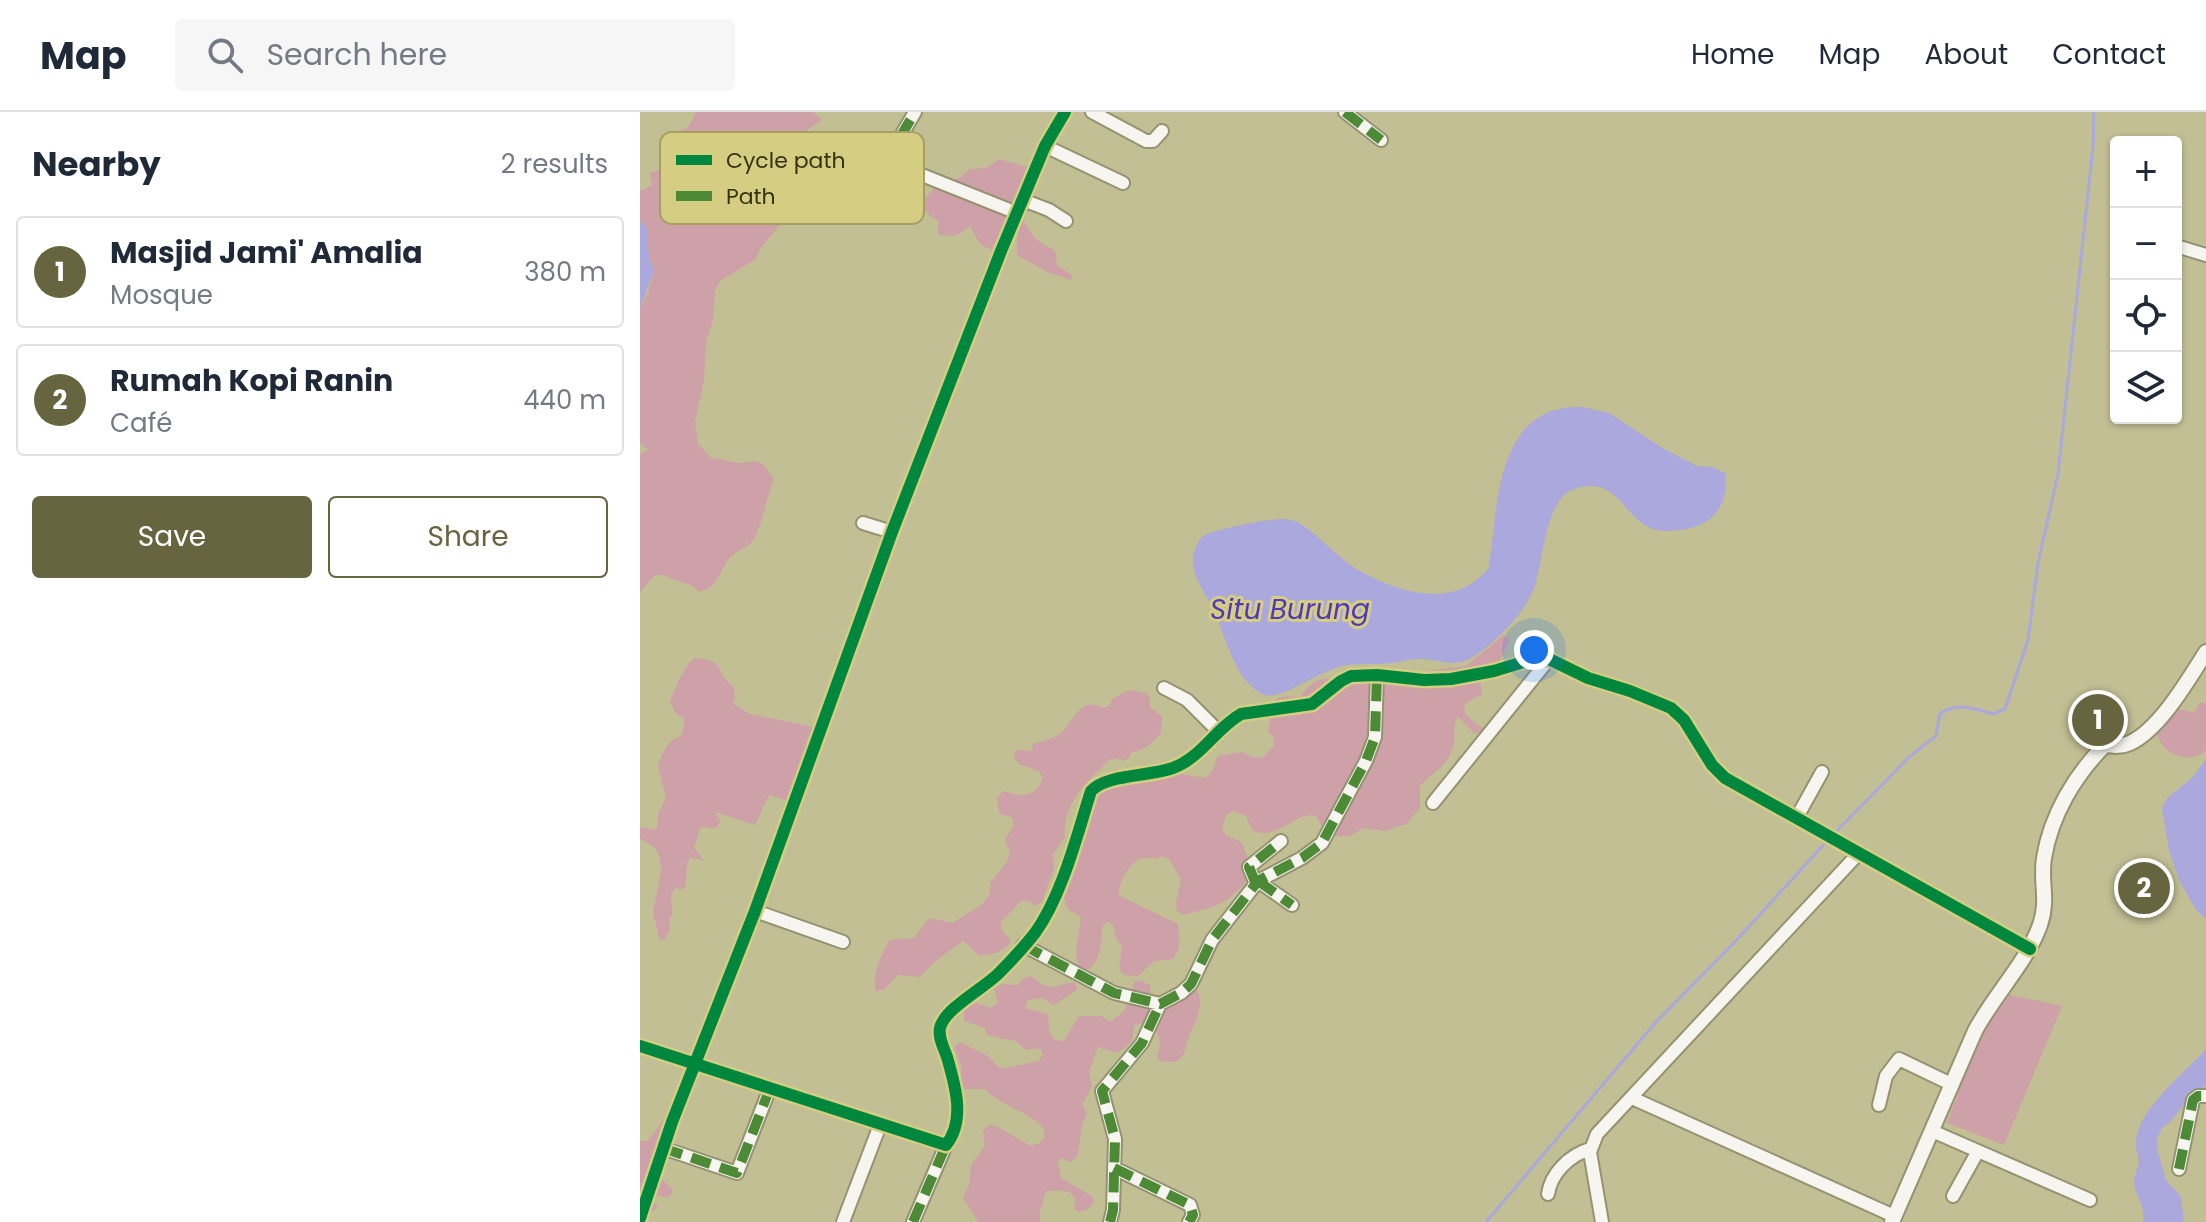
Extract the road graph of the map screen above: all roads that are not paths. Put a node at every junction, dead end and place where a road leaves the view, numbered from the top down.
1 (915, 112) edge
2 (1065, 112) edge
3 (1092, 112) edge
4 (1345, 112) edge
5 (1162, 131) dead end
6 (903, 132) edge
7 (1381, 140) dead end
8 (1045, 146) junction
9 (924, 175) edge
10 (1123, 183) dead end
11 (1020, 206) junction
12 (1066, 221) dead end
13 (2182, 248) edge
14 (2206, 255) edge
15 (863, 523) dead end
16 (888, 530) junction
17 (2206, 652) edge
18 (1549, 659) junction
19 (2200, 672) edge
20 (1377, 675) junction
21 (1164, 688) dead end
22 (1219, 732) junction
23 (1822, 772) dead end
24 (1433, 803) dead end
25 (1797, 817) junction
26 (1281, 841) dead end
27 (1859, 853) junction
28 (1257, 883) junction
29 (1292, 905) dead end
30 (755, 911) junction
31 (843, 942) dead end
32 (1023, 945) junction
33 (2030, 949) junction
34 (1160, 1004) junction
35 (640, 1046) edge
36 (696, 1065) junction
37 (1951, 1084) junction
38 (770, 1088) junction
39 (2206, 1096) edge
40 (1632, 1098) junction
41 (1879, 1105) dead end
42 (880, 1125) junction
43 (1932, 1131) junction
44 (946, 1145) junction
45 (663, 1148) junction
46 (1590, 1149) junction
47 (1978, 1151) junction
48 (1114, 1168) junction
49 (2179, 1169) dead end
50 (1548, 1194) dead end
51 (1953, 1196) dead end
52 (2090, 1200) dead end
53 (640, 1218) edge
54 (1893, 1219) edge
55 (843, 1222) edge
56 (913, 1222) edge
57 (1110, 1222) edge
58 (1189, 1222) edge
59 (1602, 1222) edge

1 - 6 street
2 - 8 street
3 - 5 street
4 - 7 street
8 - 10 street
8 - 11 street
9 - 11 street
11 - 12 street
11 - 16 street
13 - 14 street
15 - 16 street
16 - 30 street
17 - 19 street
18 - 20 street
18 - 24 street
18 - 25 street
19 - 33 street
20 - 22 street
20 - 28 street
21 - 22 street
22 - 32 street
23 - 25 street
25 - 27 street
26 - 28 street
27 - 33 street
27 - 40 street
28 - 29 street
28 - 34 street
30 - 31 street
30 - 36 street
32 - 34 street
32 - 44 street
33 - 37 street
34 - 48 street
35 - 36 street
36 - 38 street
36 - 45 street
37 - 41 street
37 - 43 street
38 - 42 street
38 - 45 street
39 - 49 street
40 - 46 street
40 - 54 street
42 - 44 street
42 - 55 street
43 - 47 street
43 - 54 street
44 - 56 street
45 - 53 street
46 - 50 street
46 - 59 street
47 - 51 street
47 - 52 street
48 - 57 street
48 - 58 street

